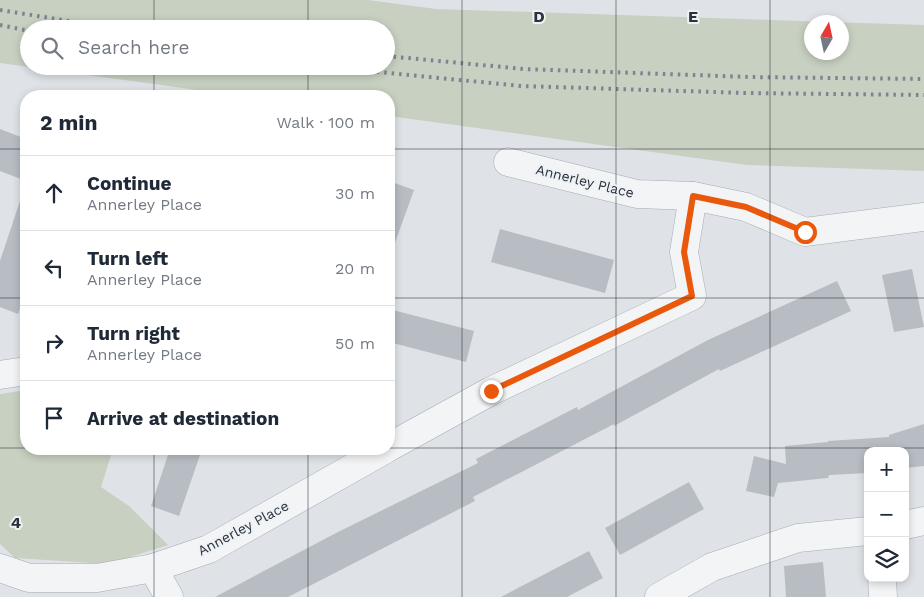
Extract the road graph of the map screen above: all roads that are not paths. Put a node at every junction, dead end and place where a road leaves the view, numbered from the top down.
1 (508, 162) dead end
2 (693, 196) junction
3 (924, 217) edge
4 (20, 372) edge
5 (0, 376) edge
6 (395, 444) edge
7 (375, 455) edge
8 (924, 521) edge
9 (909, 524) edge
10 (864, 531) edge
11 (0, 568) edge
12 (153, 568) junction
13 (882, 582) edge
14 (169, 597) edge
15 (659, 597) edge
16 (883, 597) edge

1 - 2 street, Annerley Place
2 - 3 street, Annerley Place
2 - 6 street, Annerley Place
4 - 5 street
7 - 12 street, Annerley Place
8 - 9 street
10 - 15 street
11 - 12 street, Annerley Place
12 - 14 street
13 - 16 street

